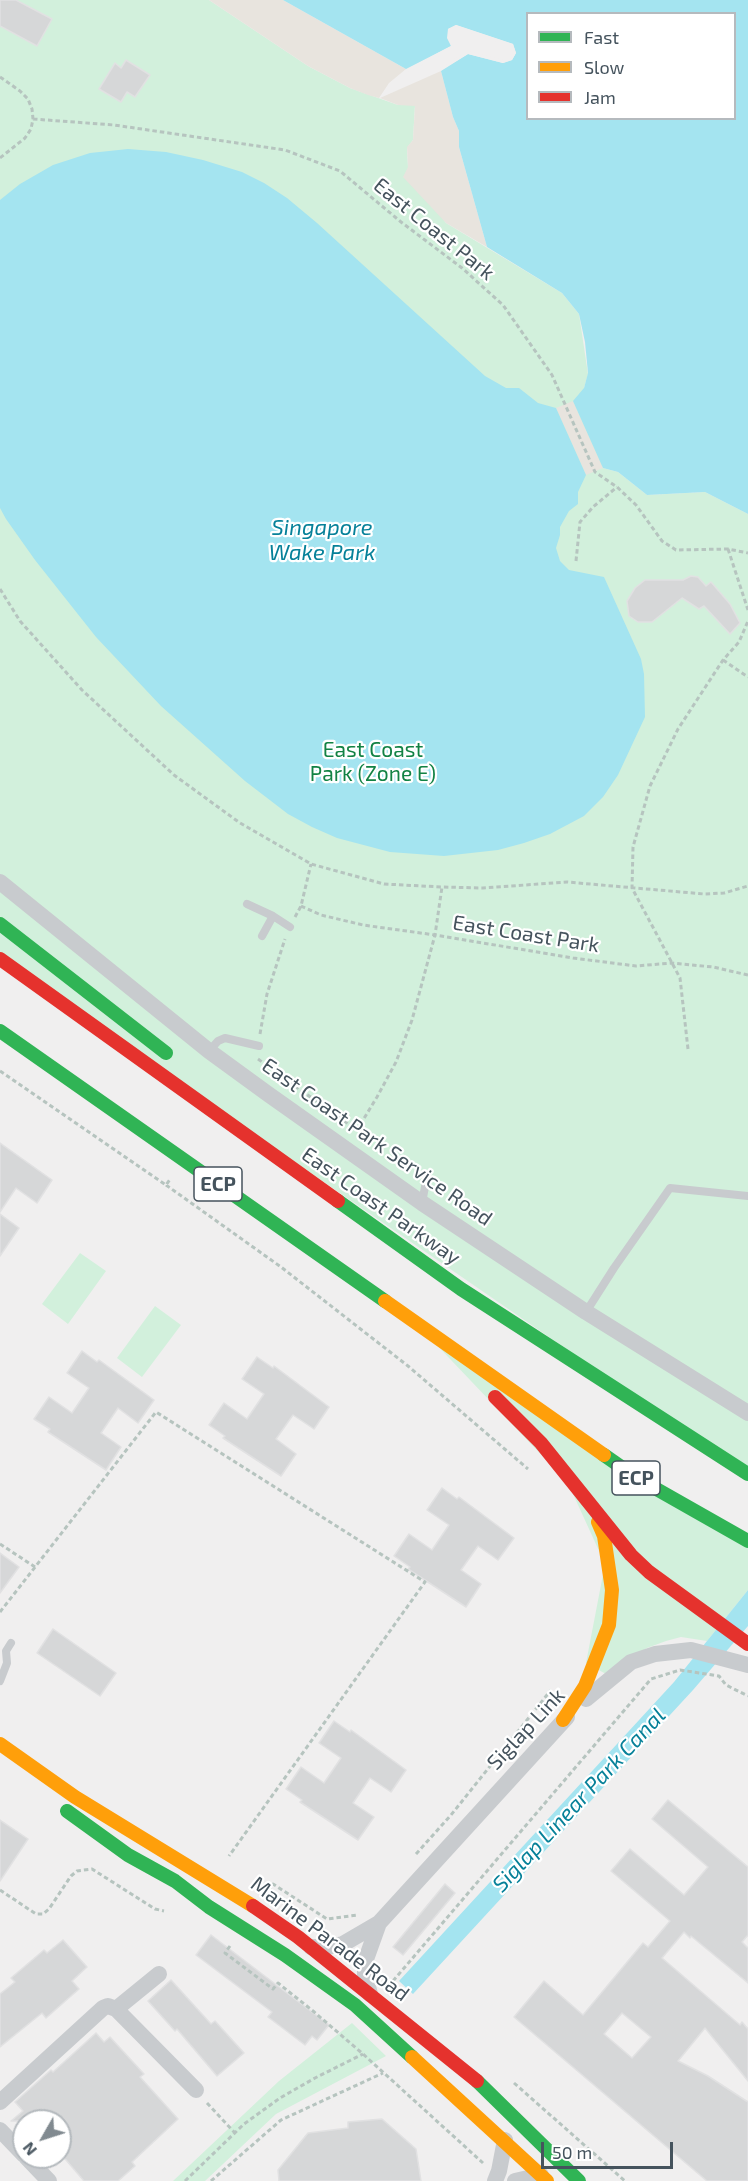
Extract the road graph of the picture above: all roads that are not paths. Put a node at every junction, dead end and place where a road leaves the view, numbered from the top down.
1 (0, 882) edge
2 (247, 904) dead end
3 (273, 916) junction
4 (0, 924) edge
5 (290, 927) road end
6 (262, 936) dead end
7 (0, 958) edge
8 (0, 1031) edge
9 (259, 1046) road end
10 (209, 1051) junction
11 (176, 1061) dead end
12 (267, 1134) dead end
13 (427, 1176) dead end
14 (748, 1196) edge
15 (422, 1203) junction
16 (368, 1223) junction
17 (586, 1312) junction
18 (435, 1338) junction
19 (748, 1413) edge
20 (748, 1474) edge
21 (591, 1506) junction
22 (748, 1541) edge
23 (11, 1643) dead end
24 (748, 1644) edge
25 (3, 1651) edge
26 (745, 1664) edge
27 (0, 1681) edge
28 (563, 1720) junction
29 (0, 1744) edge
30 (54, 1803) dead end
31 (379, 1923) junction
32 (311, 1947) junction
33 (159, 1974) dead end
34 (371, 1995) junction
35 (116, 2009) junction
36 (196, 2090) road end
37 (0, 2102) edge
38 (0, 2130) edge
39 (505, 2140) junction
40 (12, 2142) edge
41 (37, 2169) edge
42 (492, 2175) edge
43 (544, 2178) edge
44 (49, 2181) edge
45 (515, 2181) edge
46 (579, 2181) edge

1 - 10 street, East Coast Park Service Road
2 - 3 lane
3 - 5 lane
3 - 6 lane
4 - 11 main road
7 - 16 main road, East Coast Parkway / ECP
8 - 18 main road, ECP
9 - 10 lane
10 - 15 street, East Coast Park Service Road
12 - 16 main road
13 - 15 lane
14 - 17 lane
15 - 17 street, East Coast Park Service Road
16 - 20 main road, East Coast Parkway / ECP
17 - 19 street, East Coast Park Service Road
18 - 21 main road
18 - 22 main road, ECP
21 - 24 main road
21 - 28 main road
23 - 25 lane
25 - 27 lane
26 - 28 street, Siglap Link
28 - 31 street, Siglap Link
29 - 32 main road, Marine Parade Road
30 - 39 main road, Marine Parade Road
31 - 32 street, Siglap Link
31 - 34 street, Siglap Link
32 - 34 main road, Marine Parade Road
33 - 35 street
34 - 46 main road, Marine Parade Road
35 - 36 street
35 - 37 street
38 - 40 street
39 - 42 street
39 - 43 main road, Marine Parade Road
41 - 44 street
43 - 45 street

